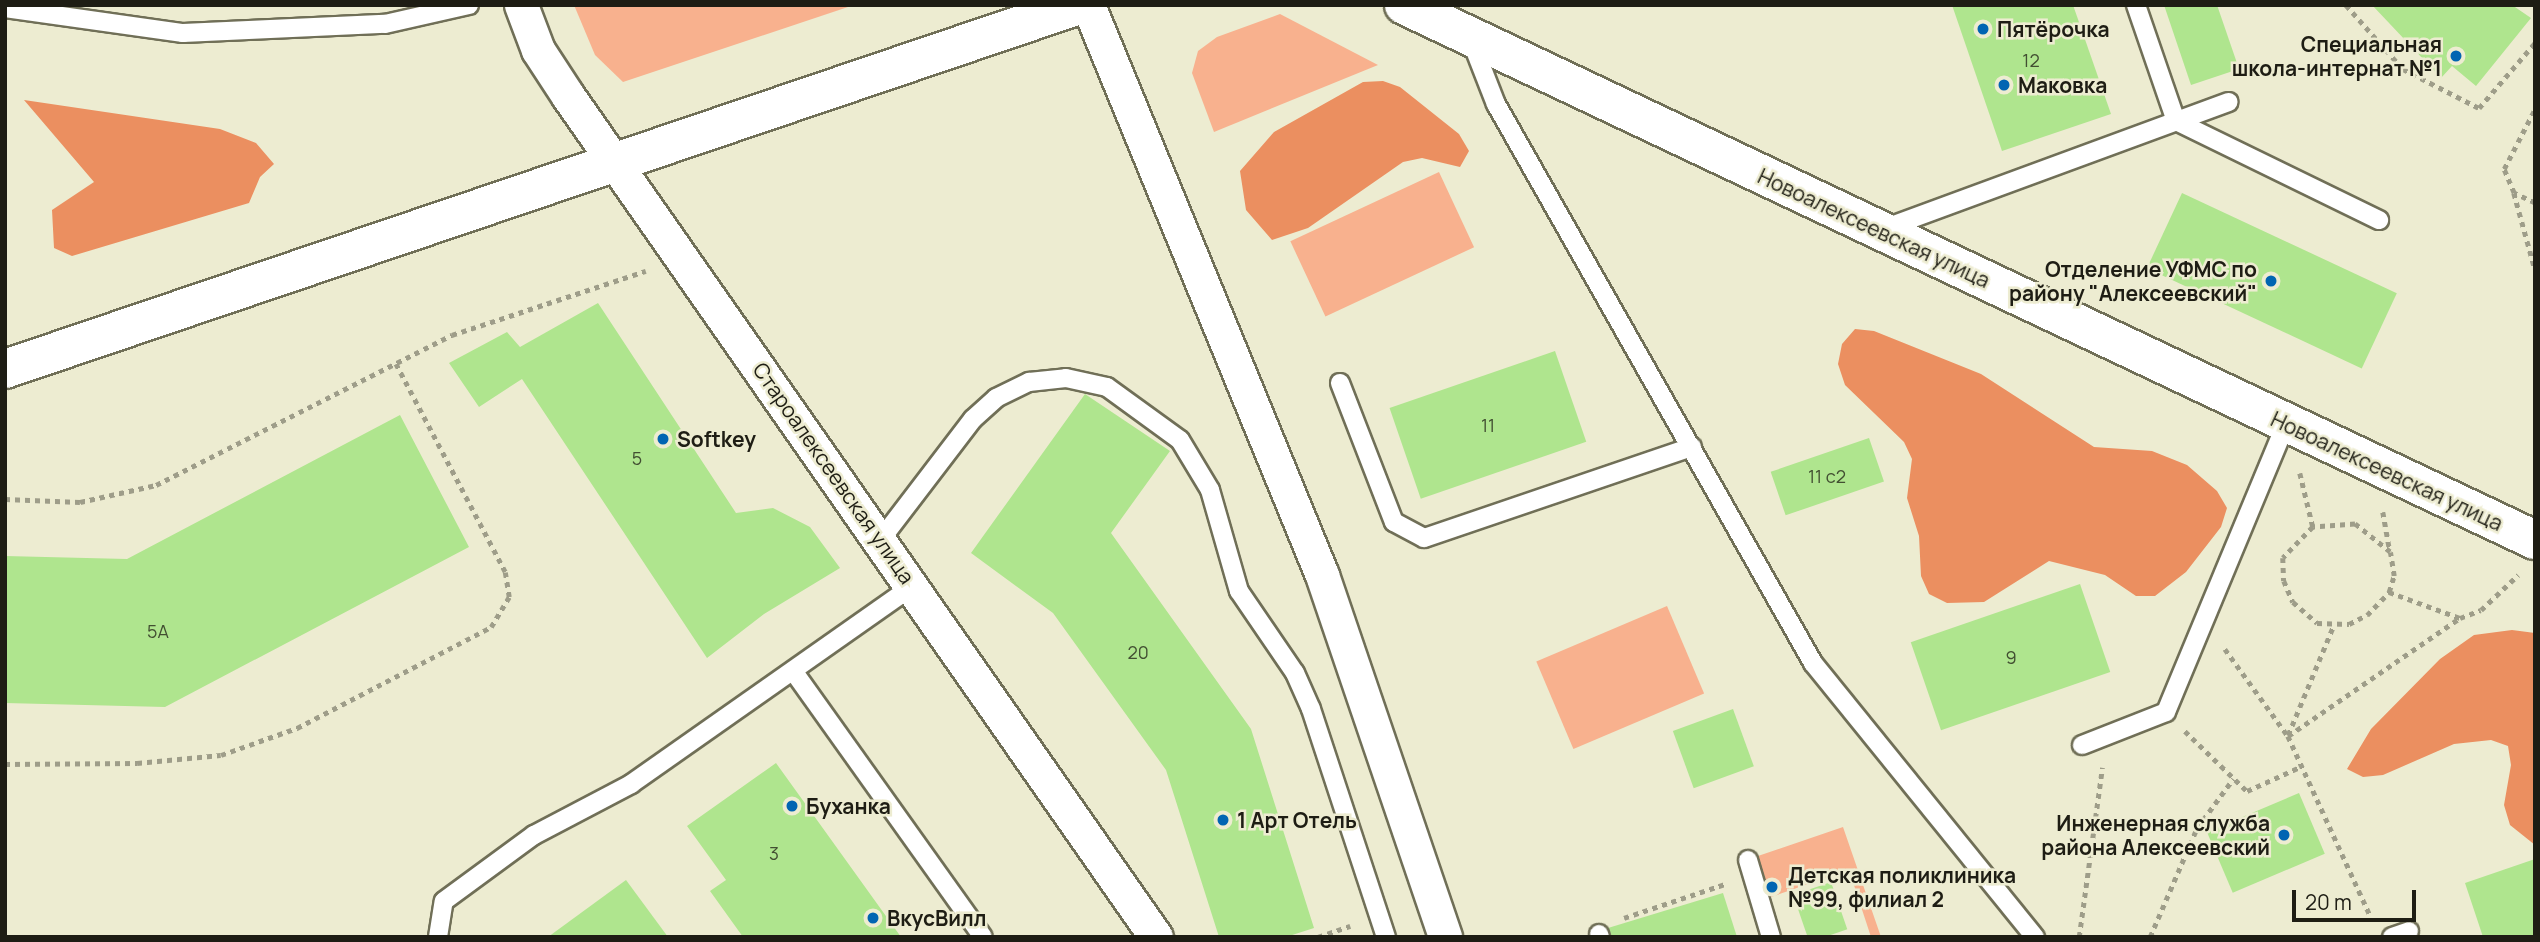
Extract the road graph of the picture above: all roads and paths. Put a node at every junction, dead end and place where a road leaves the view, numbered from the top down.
1 (469, 5) edge
2 (521, 5) edge
3 (1079, 5) edge
4 (1088, 5) edge
5 (1404, 5) edge
6 (2136, 5) edge
7 (2346, 5) edge
8 (5, 8) edge
9 (1469, 36) junction
10 (2535, 43) edge
11 (2229, 102) dead end
12 (2535, 108) edge
13 (2176, 121) junction
14 (616, 165) junction
15 (2514, 193) junction
16 (2535, 203) edge
17 (2379, 220) dead end
18 (1879, 231) junction
19 (651, 270) dead end
20 (2535, 270) edge
21 (396, 364) junction
22 (5, 369) edge
23 (1340, 383) dead end
24 (2286, 424) junction
25 (1692, 447) junction
26 (2296, 460) dead end
27 (2380, 497) dead end
28 (5, 499) edge
29 (2313, 527) junction
30 (882, 538) junction
31 (2390, 552) junction
32 (2531, 553) edge
33 (914, 585) junction
34 (2389, 592) junction
35 (2460, 618) junction
36 (2204, 620) junction
37 (2333, 627) junction
38 (793, 672) junction
39 (2166, 712) junction
40 (2107, 736) junction
41 (2288, 736) junction
42 (2082, 745) dead end
43 (5, 764) edge
44 (2302, 766) junction
45 (2234, 779) junction
46 (1750, 867) joint
47 (2374, 925) dead end
48 (1600, 936) edge
49 (438, 937) edge
50 (983, 937) edge
51 (1156, 937) edge
52 (1386, 937) edge
53 (1445, 937) edge
54 (1772, 937) edge
55 (2035, 937) edge
56 (2079, 937) edge
57 (2150, 937) edge

1 - 8 lane
2 - 14 street, Староалексеевская улица
3 - 14 street
4 - 53 street
5 - 9 street, Новоалексеевская улица
6 - 13 lane
7 - 10 path
9 - 18 street, Новоалексеевская улица
9 - 25 lane
11 - 13 lane
12 - 15 path
13 - 17 lane
13 - 18 lane
14 - 22 street
14 - 30 street, Староалексеевская улица
15 - 16 path
15 - 20 path
18 - 24 street, Новоалексеевская улица
19 - 21 path
21 - 28 path
21 - 43 path
23 - 25 lane
24 - 32 street, Новоалексеевская улица
24 - 36 lane
25 - 55 lane
26 - 29 path
27 - 31 path
29 - 31 path
29 - 37 path
30 - 33 street, Староалексеевская улица
30 - 52 lane
31 - 34 path
32 - 35 path
33 - 38 lane
33 - 51 street, Староалексеевская улица
34 - 35 path
34 - 37 path
35 - 41 path
36 - 39 lane
36 - 41 path
37 - 41 path
38 - 49 lane
38 - 50 lane
39 - 40 lane
39 - 45 path
40 - 42 lane
40 - 56 path
41 - 44 path
44 - 45 path
44 - 47 path
45 - 57 path
46 - 48 path
46 - 54 lane

